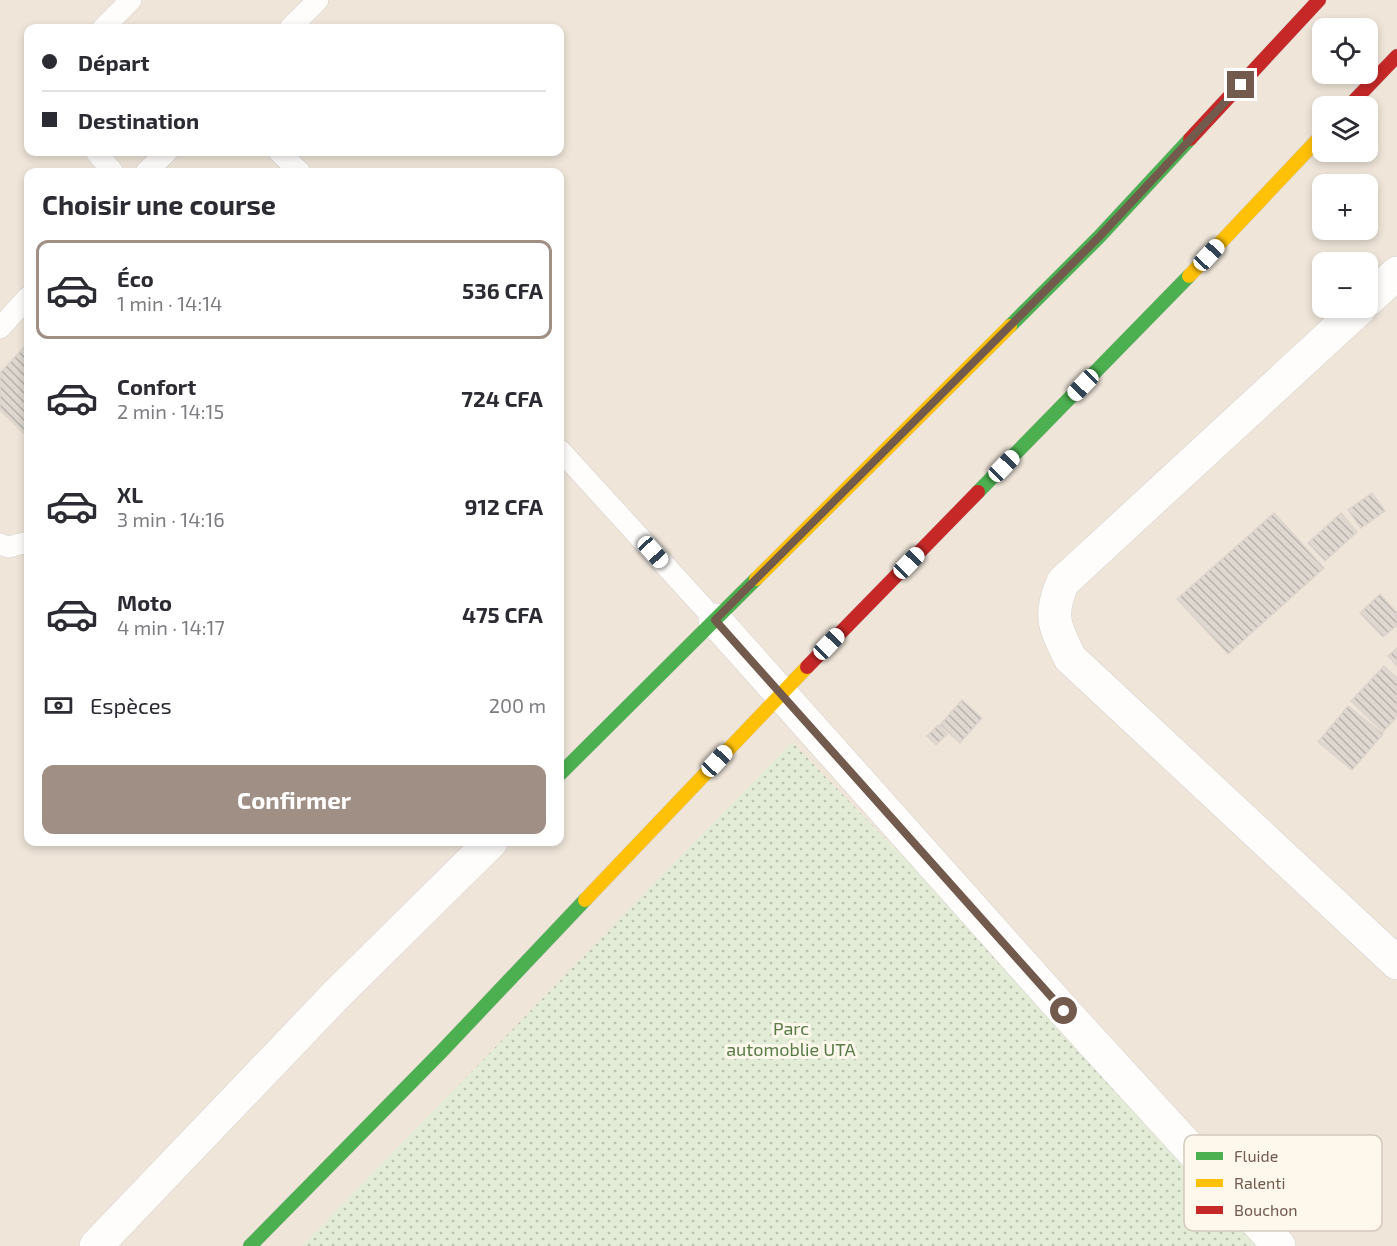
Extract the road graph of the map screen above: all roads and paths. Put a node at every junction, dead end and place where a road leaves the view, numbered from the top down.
1 (131, 0) edge
2 (318, 0) edge
3 (1319, 0) edge
4 (107, 24) edge
5 (294, 24) edge
6 (1397, 56) edge
7 (1359, 96) edge
8 (1312, 146) edge
9 (99, 156) edge
10 (163, 156) edge
11 (283, 156) edge
12 (110, 168) edge
13 (150, 168) edge
14 (296, 168) edge
15 (1397, 273) edge
16 (1378, 291) edge
17 (24, 301) edge
18 (1349, 318) edge
19 (0, 328) edge
20 (564, 454) edge
21 (24, 543) edge
22 (0, 544) edge
23 (715, 620) junction
24 (782, 693) junction
25 (564, 770) edge
26 (487, 846) edge
27 (1397, 963) edge
28 (1184, 1142) edge
29 (1265, 1231) edge
30 (96, 1246) edge
31 (250, 1246) edge
32 (1279, 1246) edge

1 - 4 lane
2 - 5 lane
3 - 23 main road
6 - 7 main road
8 - 24 main road
9 - 12 lane
10 - 13 lane
11 - 14 lane
15 - 16 street
17 - 19 lane
18 - 27 street
20 - 23 lane
21 - 22 lane
23 - 24 street
23 - 25 main road
24 - 28 street
24 - 31 main road
26 - 30 street
29 - 32 street

